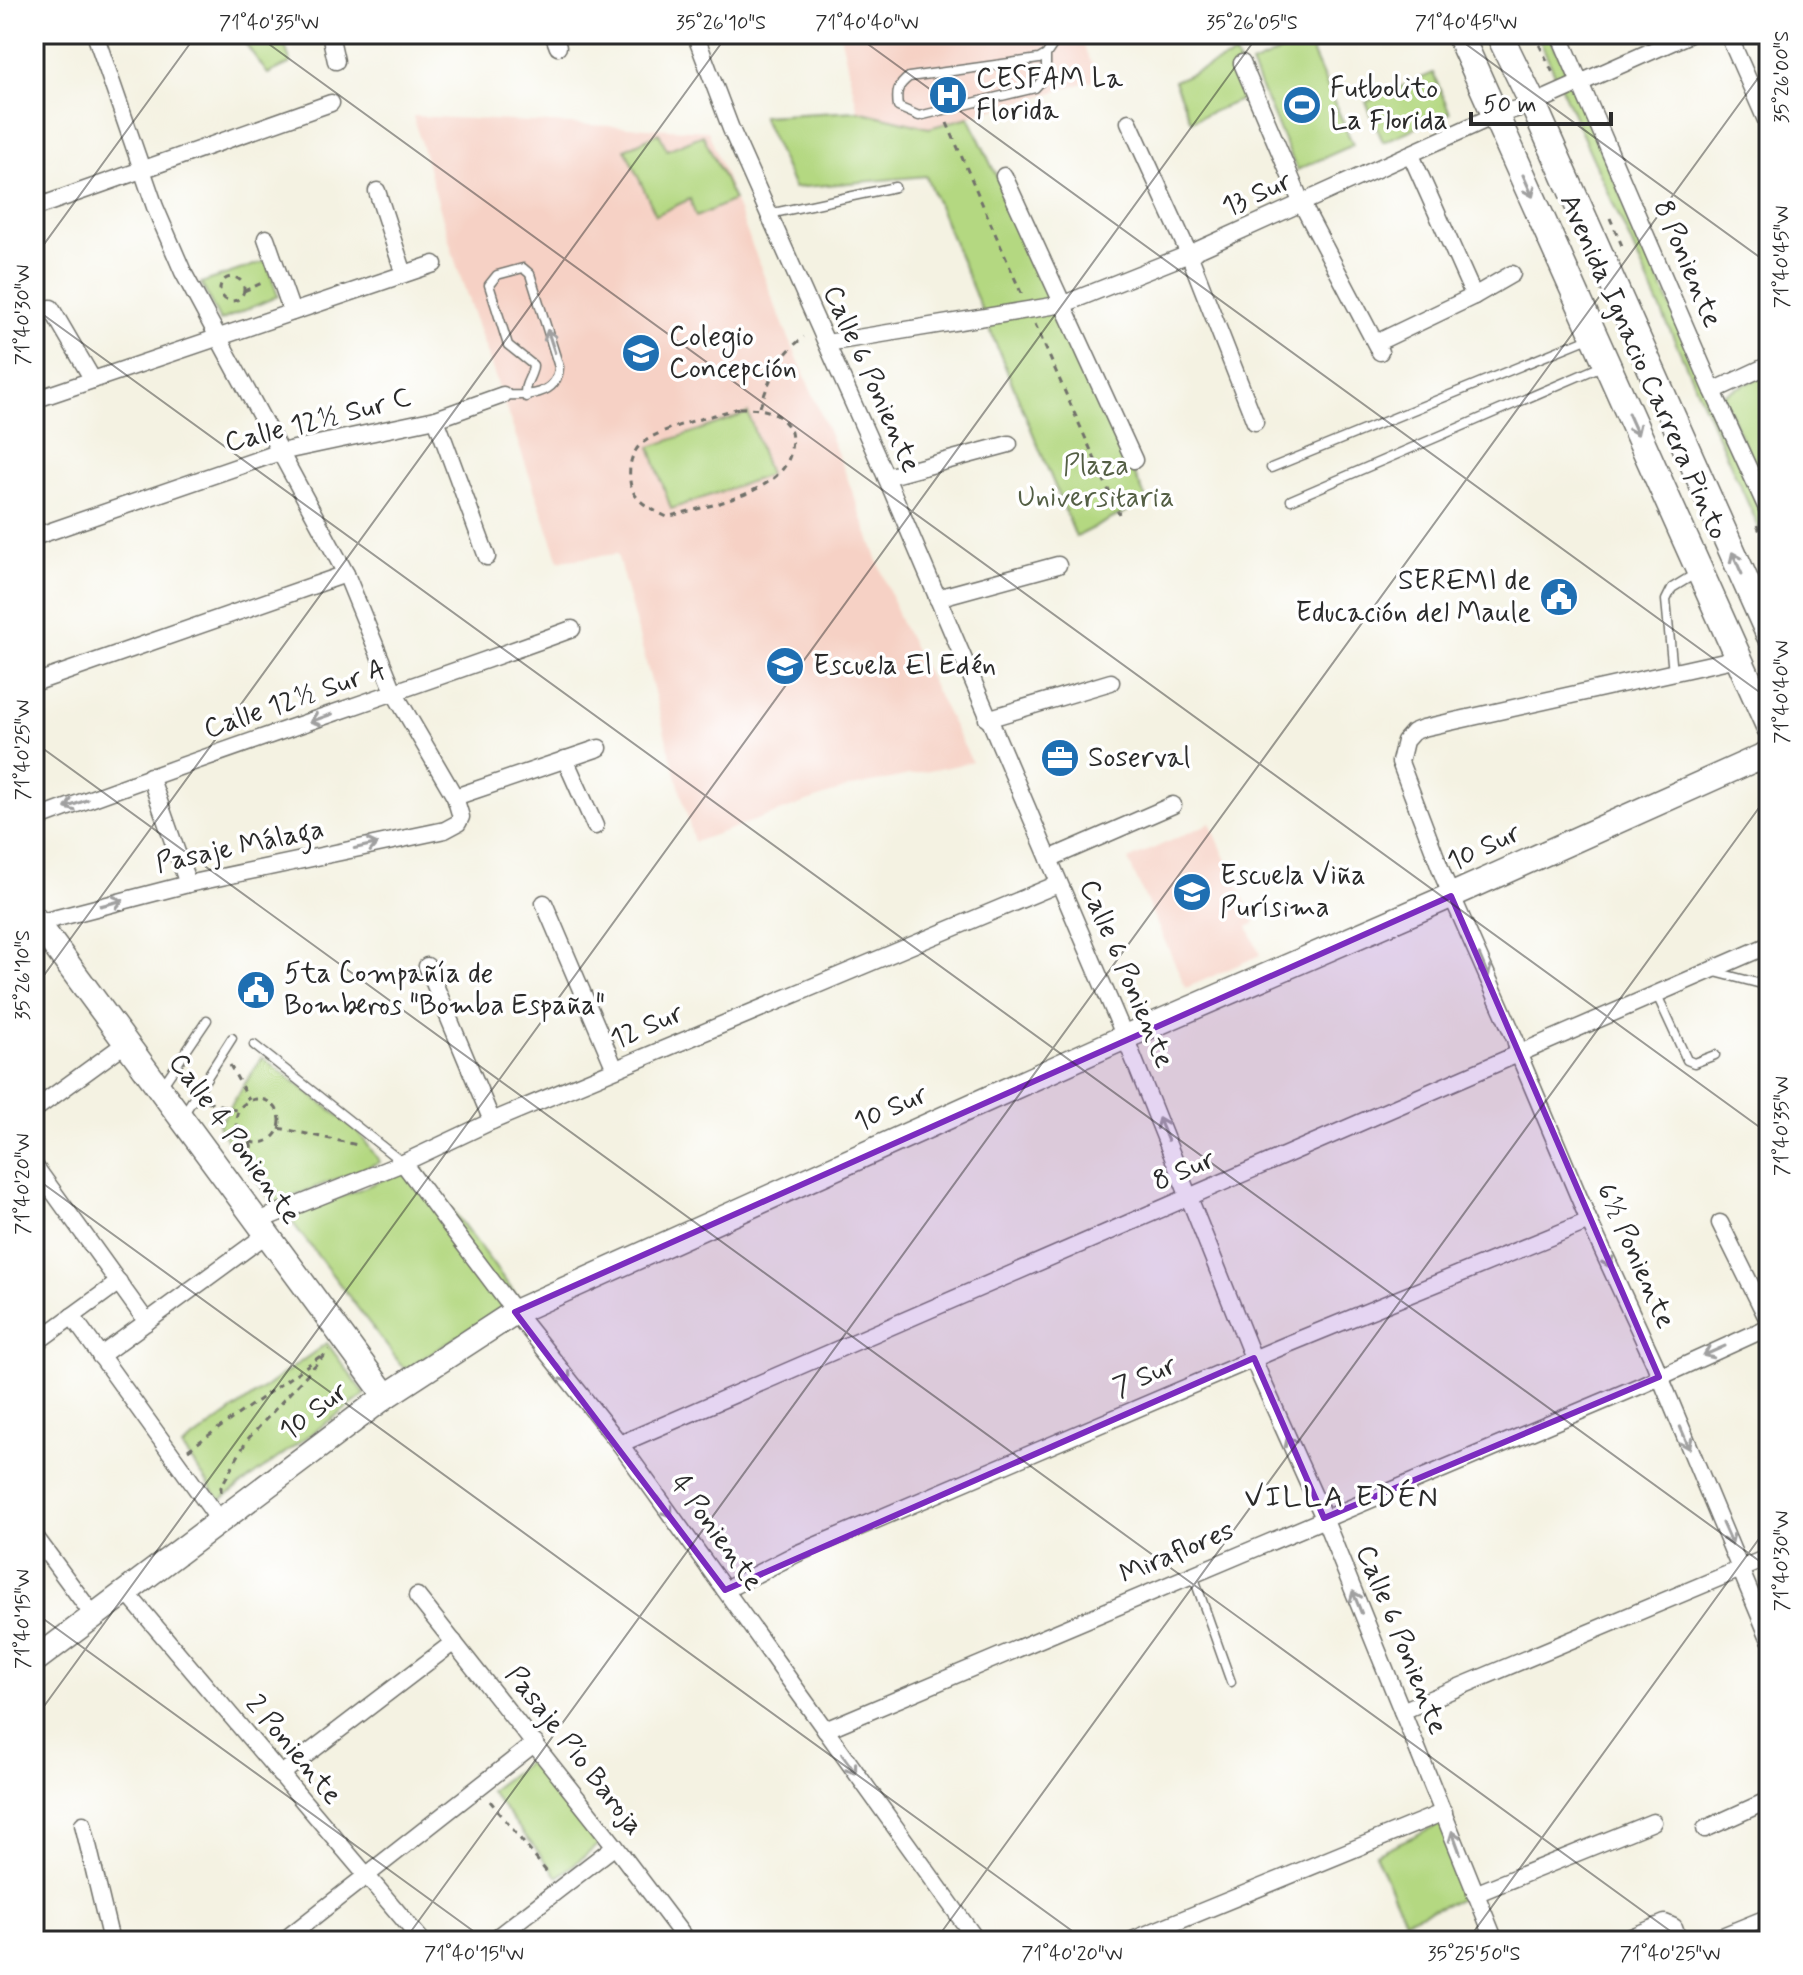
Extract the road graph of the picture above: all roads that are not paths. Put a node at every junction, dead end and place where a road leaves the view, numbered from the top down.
1 (95, 34) edge
2 (330, 34) edge
3 (695, 34) edge
4 (1060, 34) edge
5 (1459, 34) edge
6 (1499, 34) edge
7 (1559, 34) edge
8 (1690, 34) edge
9 (1728, 34) edge
10 (1046, 55) junction
11 (336, 61) dead end
12 (1242, 63) dead end
13 (1583, 83) junction
14 (331, 103) dead end
15 (1533, 104) junction
16 (1496, 115) junction
17 (1129, 122) dead end
18 (1769, 127) edge
19 (1411, 155) junction
20 (142, 171) junction
21 (1004, 176) dead end
22 (895, 187) dead end
23 (377, 191) dead end
24 (1302, 204) junction
25 (34, 208) edge
26 (769, 214) junction
27 (266, 238) dead end
28 (1189, 254) junction
29 (434, 264) dead end
30 (404, 274) junction
31 (1512, 274) dead end
32 (1474, 296) junction
33 (1064, 304) junction
34 (51, 308) dead end
35 (292, 312) junction
36 (1594, 336) junction
37 (217, 338) junction
38 (827, 343) junction
39 (1607, 364) junction
40 (1769, 365) edge
41 (93, 380) junction
42 (1713, 391) junction
43 (503, 395) joint
44 (526, 397) junction
45 (34, 400) edge
46 (436, 419) junction
47 (1255, 422) dead end
48 (1009, 444) dead end
49 (280, 452) junction
50 (1134, 460) dead end
51 (1271, 468) dead end
52 (886, 477) junction
53 (1291, 500) dead end
54 (1767, 503) edge
55 (34, 537) edge
56 (487, 557) dead end
57 (1058, 565) dead end
58 (1699, 571) junction
59 (346, 574) junction
60 (937, 598) junction
61 (572, 629) dead end
62 (1769, 634) edge
63 (1738, 658) junction
64 (1673, 673) junction
65 (1111, 682) dead end
66 (34, 683) edge
67 (395, 694) junction
68 (987, 719) junction
69 (1769, 726) edge
70 (599, 748) dead end
71 (1769, 753) edge
72 (565, 759) junction
73 (150, 776) junction
74 (455, 797) junction
75 (1173, 805) dead end
76 (34, 820) edge
77 (595, 826) dead end
78 (1049, 859) junction
79 (188, 884) junction
80 (1058, 884) junction
81 (1451, 896) junction
82 (544, 903) dead end
83 (35, 921) edge
84 (1769, 945) edge
85 (427, 966) dead end
86 (1713, 971) junction
87 (1769, 987) edge
88 (1657, 995) junction
89 (207, 1020) dead end
90 (1125, 1037) junction
91 (232, 1038) dead end
92 (126, 1043) junction
93 (254, 1045) dead end
94 (1519, 1055) junction
95 (1715, 1055) dead end
96 (615, 1069) junction
97 (160, 1089) junction
98 (34, 1110) edge
99 (181, 1117) junction
100 (492, 1121) junction
101 (397, 1158) junction
102 (34, 1165) edge
103 (1191, 1197) junction
104 (1589, 1221) junction
105 (1720, 1223) dead end
106 (265, 1224) junction
107 (119, 1282) junction
108 (515, 1312) junction
109 (72, 1316) junction
110 (147, 1322) junction
111 (1769, 1324) edge
112 (34, 1344) edge
113 (100, 1356) junction
114 (1254, 1359) junction
115 (1659, 1377) junction
116 (386, 1396) junction
117 (620, 1444) junction
118 (1324, 1518) junction
119 (219, 1520) junction
120 (34, 1535) edge
121 (1769, 1557) edge
122 (1741, 1569) junction
123 (1193, 1575) junction
124 (725, 1590) junction
125 (126, 1592) junction
126 (417, 1596) dead end
127 (93, 1615) junction
128 (1769, 1638) edge
129 (454, 1642) junction
130 (34, 1661) edge
131 (1231, 1682) dead end
132 (1402, 1711) junction
133 (825, 1730) junction
134 (535, 1743) junction
135 (280, 1775) junction
136 (1769, 1800) edge
137 (1444, 1812) junction
138 (1653, 1822) dead end
139 (83, 1824) dead end
140 (1705, 1829) dead end
141 (615, 1846) junction
142 (367, 1876) junction
143 (1475, 1894) junction
144 (1769, 1917) edge
145 (111, 1941) edge
146 (283, 1941) edge
147 (422, 1941) edge
148 (492, 1941) edge
149 (687, 1941) edge
150 (977, 1941) edge
151 (1130, 1941) edge
152 (1495, 1941) edge
153 (1622, 1941) edge
154 (1679, 1941) edge
155 (1710, 1941) edge

1 - 20 street
2 - 11 street
3 - 26 street, Calle 6 Poniente
4 - 10 lane
5 - 16 main road, Avenida Ignacio Carrera Pinto
6 - 15 main road, Avenida Ignacio Carrera Pinto
7 - 13 street, 8 Poniente
8 - 13 street, 13 Sur
9 - 18 street
10 - 10 lane
12 - 24 street
13 - 15 street, 13 Sur
13 - 42 street, 8 Poniente
14 - 20 street
15 - 16 street, 13 Sur
62 -> 15 main road, Avenida Ignacio Carrera Pinto
16 - 19 street, 13 Sur
16 -> 36 main road, Avenida Ignacio Carrera Pinto
17 - 28 street
19 - 24 street, 13 Sur
19 - 32 street
20 - 25 street
20 - 37 street
21 - 33 street
22 - 26 lane
23 - 30 street
24 - 28 street, 13 Sur
24 - 32 street
26 - 38 street, Calle 6 Poniente
27 - 35 street
28 - 33 street, 13 Sur
28 - 47 street
29 - 30 street
30 - 35 street
31 - 32 street
33 - 38 street, 13 Sur
33 - 50 street
34 - 41 street
35 - 37 street
36 - 39 main road, Avenida Ignacio Carrera Pinto
36 - 51 lane
37 - 41 street
37 - 49 street
38 - 52 street, Calle 6 Poniente
39 - 53 lane
39 -> 58 main road, Avenida Ignacio Carrera Pinto
40 - 42 street
41 - 45 street
42 - 54 street, 8 Poniente
43 - 44 lane, Calle 12½ Sur C
43 - 46 street, Calle 12½ Sur C
44 -> 44 lane
46 - 49 street, Calle 12½ Sur C
46 - 56 street
48 - 52 street
49 - 55 street, Calle 12½ Sur C
49 - 59 street
52 - 60 street, Calle 6 Poniente
57 - 60 street
58 - 63 main road, Avenida Ignacio Carrera Pinto
58 - 64 lane
59 - 66 street
59 - 67 street
60 - 68 street, Calle 6 Poniente
61 - 67 street, Calle 12½ Sur A
63 - 64 street
63 - 69 main road, Avenida Ignacio Carrera Pinto
64 - 81 street, 6½ Poniente
65 - 68 street
67 -> 73 street, Calle 12½ Sur A
67 - 74 street
68 - 78 street, Calle 6 Poniente
70 - 72 street
71 - 81 street, 10 Sur
72 - 74 street
72 - 77 street
73 -> 76 street, Calle 12½ Sur A
73 - 79 street
79 -> 74 street, Pasaje Málaga
75 - 78 street
78 - 80 street, Calle 6 Poniente
83 -> 79 street, Pasaje Málaga
80 - 90 street, Calle 6 Poniente
80 - 96 street, 12 Sur
81 - 90 street, 10 Sur
81 -> 94 street, 6½ Poniente
82 - 96 street
83 - 92 street, Calle 4 Poniente
84 - 86 street, 8 Sur
85 - 100 street
86 - 87 lane
86 - 88 street, 8 Sur
88 - 94 street, 8 Sur
88 - 95 lane
89 - 97 lane
103 -> 90 street, Calle 6 Poniente
90 - 108 street, 10 Sur
91 - 99 lane
92 - 97 street, Calle 4 Poniente
92 - 98 street
93 - 101 lane
94 - 103 street, 8 Sur
94 - 104 street, 6½ Poniente
96 - 100 street, 12 Sur
97 - 99 street, Calle 4 Poniente
99 - 106 street, Calle 4 Poniente
100 - 101 street, 12 Sur
101 - 106 street, 12 Sur
101 - 108 street, 4 Poniente
102 - 107 street
103 - 114 street, Calle 6 Poniente
103 - 117 street, 8 Sur
104 - 114 street, 7 Sur
104 -> 115 street, 6½ Poniente
105 - 111 street
106 - 110 street, 12 Sur
106 - 116 street, Calle 4 Poniente
107 - 109 street
107 - 110 street
108 - 116 street, 10 Sur
108 -> 117 street, 4 Poniente
109 - 112 street
109 - 113 street
110 - 113 street, 12 Sur
111 -> 115 street, Miraflores
113 - 119 street
118 -> 114 street, Calle 6 Poniente
114 - 124 street, 7 Sur
115 - 118 street, Miraflores
115 -> 122 street, 6½ Poniente
116 - 119 street, 10 Sur
117 -> 124 street, 4 Poniente
118 - 123 street, Miraflores
132 -> 118 street, Calle 6 Poniente
119 - 125 street, 10 Sur
120 - 127 street
121 - 122 street
122 - 128 street, 6½ Poniente
122 - 132 street
123 - 131 lane
123 - 133 street, Miraflores
124 - 133 street, 4 Poniente
125 - 127 street, 10 Sur
125 - 135 street, 2 Poniente
126 - 129 street, Pasaje Pío Baroja
127 - 130 street, 10 Sur
129 - 134 street, Pasaje Pío Baroja
129 - 135 street
132 - 137 street, Calle 6 Poniente
133 -> 150 street, 4 Poniente
134 - 141 street, Pasaje Pío Baroja
134 - 142 street
135 - 142 street, 2 Poniente
136 - 140 street
143 -> 137 street, Calle 6 Poniente
137 - 151 street
138 - 143 street
139 - 145 street
141 - 148 street
141 - 149 street, Pasaje Pío Baroja
142 - 146 street
142 - 147 street, 2 Poniente
143 - 152 street, Calle 6 Poniente
144 - 155 street
153 - 154 street

